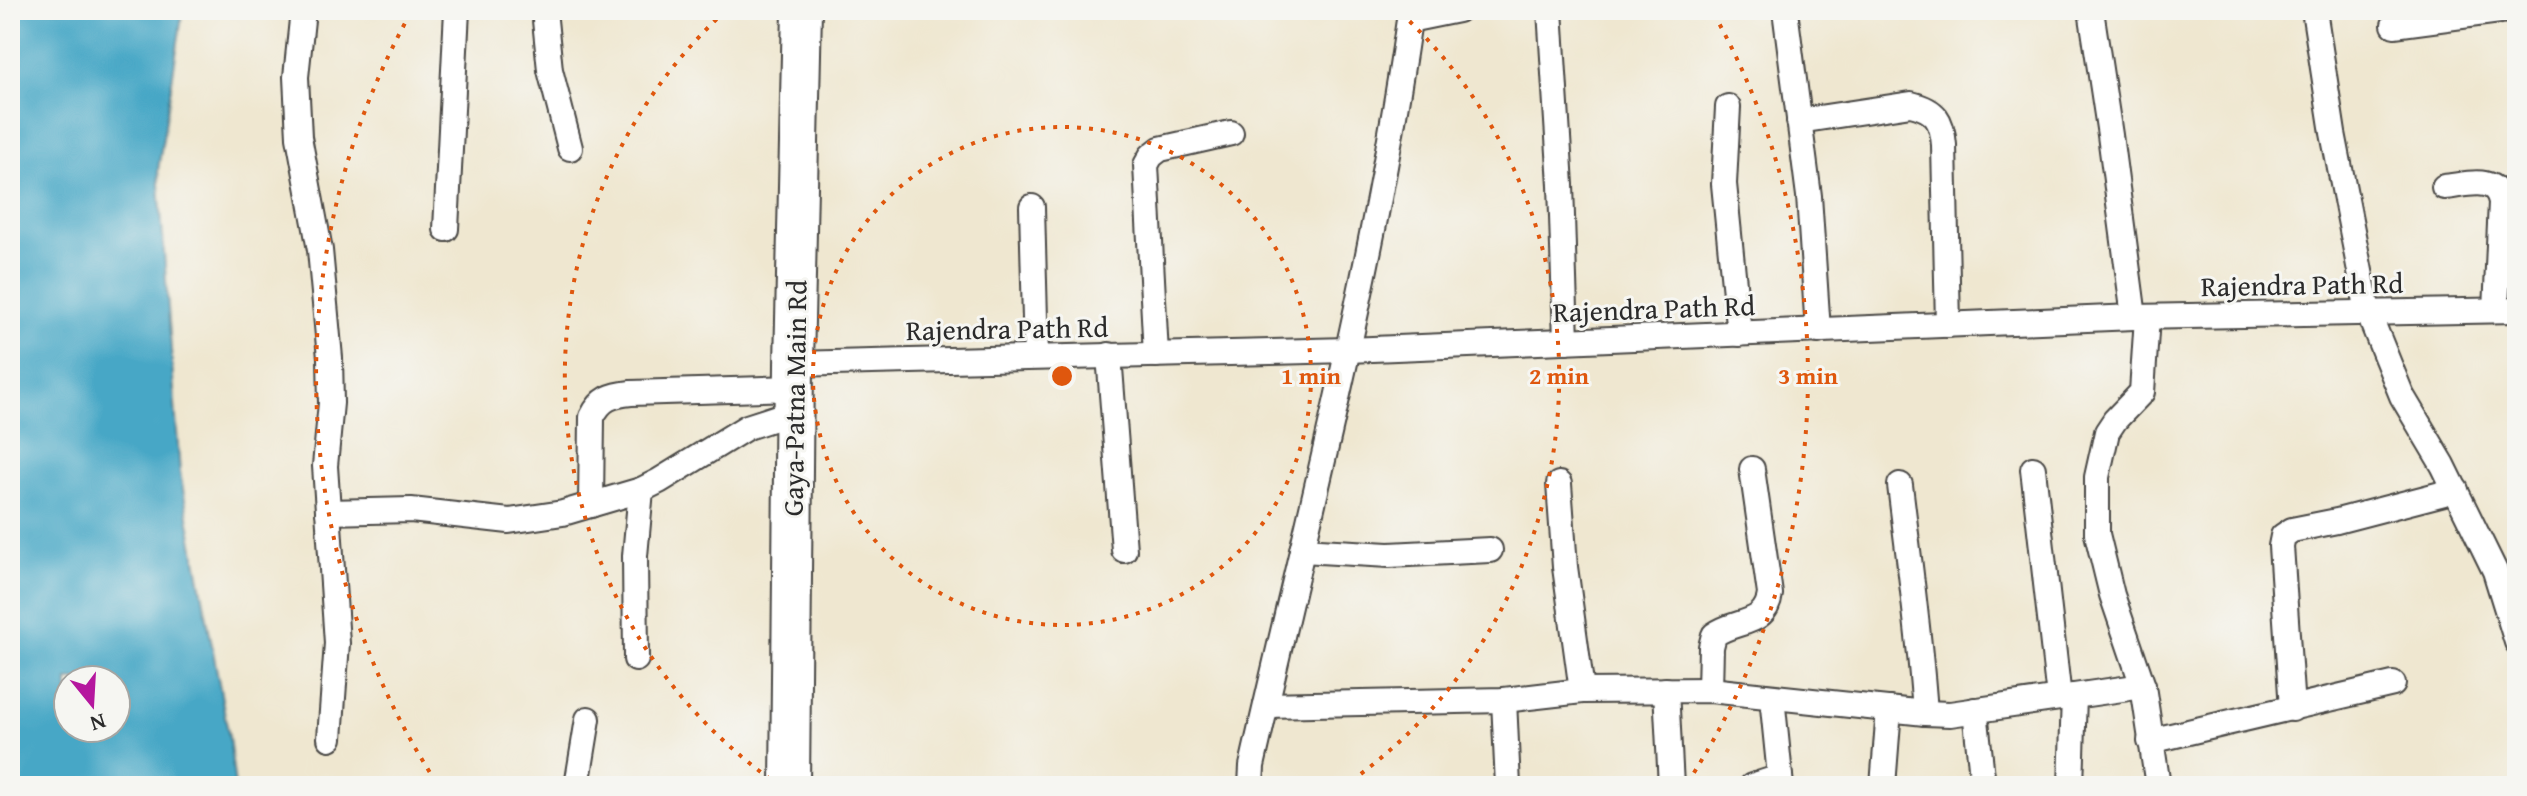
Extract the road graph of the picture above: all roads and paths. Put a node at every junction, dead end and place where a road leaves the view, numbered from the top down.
1 (303, 10) edge
2 (457, 10) edge
3 (544, 10) edge
4 (802, 10) edge
5 (1458, 10) edge
6 (1550, 10) edge
7 (1785, 10) edge
8 (2091, 10) edge
9 (2314, 10) edge
10 (2507, 10) edge
11 (1408, 15) edge
12 (2394, 25) dead end
13 (1728, 107) dead end
14 (1799, 121) junction
15 (1231, 133) dead end
16 (570, 148) dead end
17 (2444, 187) dead end
18 (1032, 207) dead end
19 (446, 229) dead end
20 (2507, 310) edge
21 (2368, 312) junction
22 (2140, 317) junction
23 (1948, 325) junction
24 (1818, 331) junction
25 (1739, 334) junction
26 (1566, 341) junction
27 (1348, 350) junction
28 (1109, 355) junction
29 (1156, 355) junction
30 (1036, 357) junction
31 (793, 388) junction
32 (1752, 469) dead end
33 (2033, 469) dead end
34 (1559, 484) dead end
35 (1900, 485) dead end
36 (641, 490) junction
37 (2456, 490) junction
38 (591, 505) junction
39 (328, 512) junction
40 (1124, 550) dead end
41 (1302, 550) junction
42 (1490, 550) dead end
43 (2517, 642) edge
44 (636, 659) dead end
45 (2393, 684) dead end
46 (2143, 686) junction
47 (1666, 690) junction
48 (1710, 690) junction
49 (1582, 691) junction
50 (1772, 697) junction
51 (2066, 697) junction
52 (1504, 700) junction
53 (1266, 705) junction
54 (1889, 709) junction
55 (2292, 709) junction
56 (1975, 710) junction
57 (1925, 713) junction
58 (588, 719) dead end
59 (330, 738) dead end
60 (2150, 741) junction
61 (1781, 781) edge
62 (577, 786) edge
63 (790, 786) edge
64 (1251, 786) edge
65 (1508, 786) edge
66 (1671, 786) edge
67 (1752, 786) edge
68 (1883, 786) edge
69 (1983, 786) edge
70 (2071, 786) edge
71 (2158, 786) edge

1 - 39 street
2 - 19 street
3 - 16 street
4 - 31 main road, Gaya-Patna Main Rd
5 - 11 street
6 - 26 street
7 - 14 street
8 - 22 street
9 - 21 street
10 - 12 street
11 - 27 street
13 - 25 street
14 - 23 street
14 - 24 street
15 - 29 street
17 - 20 street
18 - 30 street
20 - 21 street, Rajendra Path Rd
21 - 22 street, Rajendra Path Rd
21 - 37 street
22 - 23 street, Rajendra Path Rd
22 - 46 street
23 - 24 street, Rajendra Path Rd
24 - 25 street, Rajendra Path Rd
25 - 26 street, Rajendra Path Rd
26 - 27 street, Rajendra Path Rd
27 - 29 street, Rajendra Path Rd
27 - 41 street
28 - 29 street, Rajendra Path Rd
28 - 30 street, Rajendra Path Rd
28 - 40 street
30 - 31 street, Rajendra Path Rd
31 - 36 street
31 - 38 street, Rajendra Path Rd
31 - 63 main road, Gaya-Patna Main Rd
32 - 48 street
33 - 51 street
34 - 49 street
35 - 57 street
36 - 38 street
36 - 44 street
37 - 43 street
37 - 55 street
38 - 39 street
39 - 59 street
41 - 42 street
41 - 53 street
45 - 55 street
46 - 51 street
46 - 60 street
47 - 48 street
47 - 49 street
47 - 66 street
48 - 50 street
49 - 52 street
50 - 54 street
50 - 61 street
51 - 56 street
51 - 70 street
52 - 53 street
52 - 65 street
53 - 64 street
54 - 57 street
54 - 68 street
55 - 60 street
56 - 57 street
56 - 69 street
58 - 62 street
60 - 71 street
61 - 67 street

